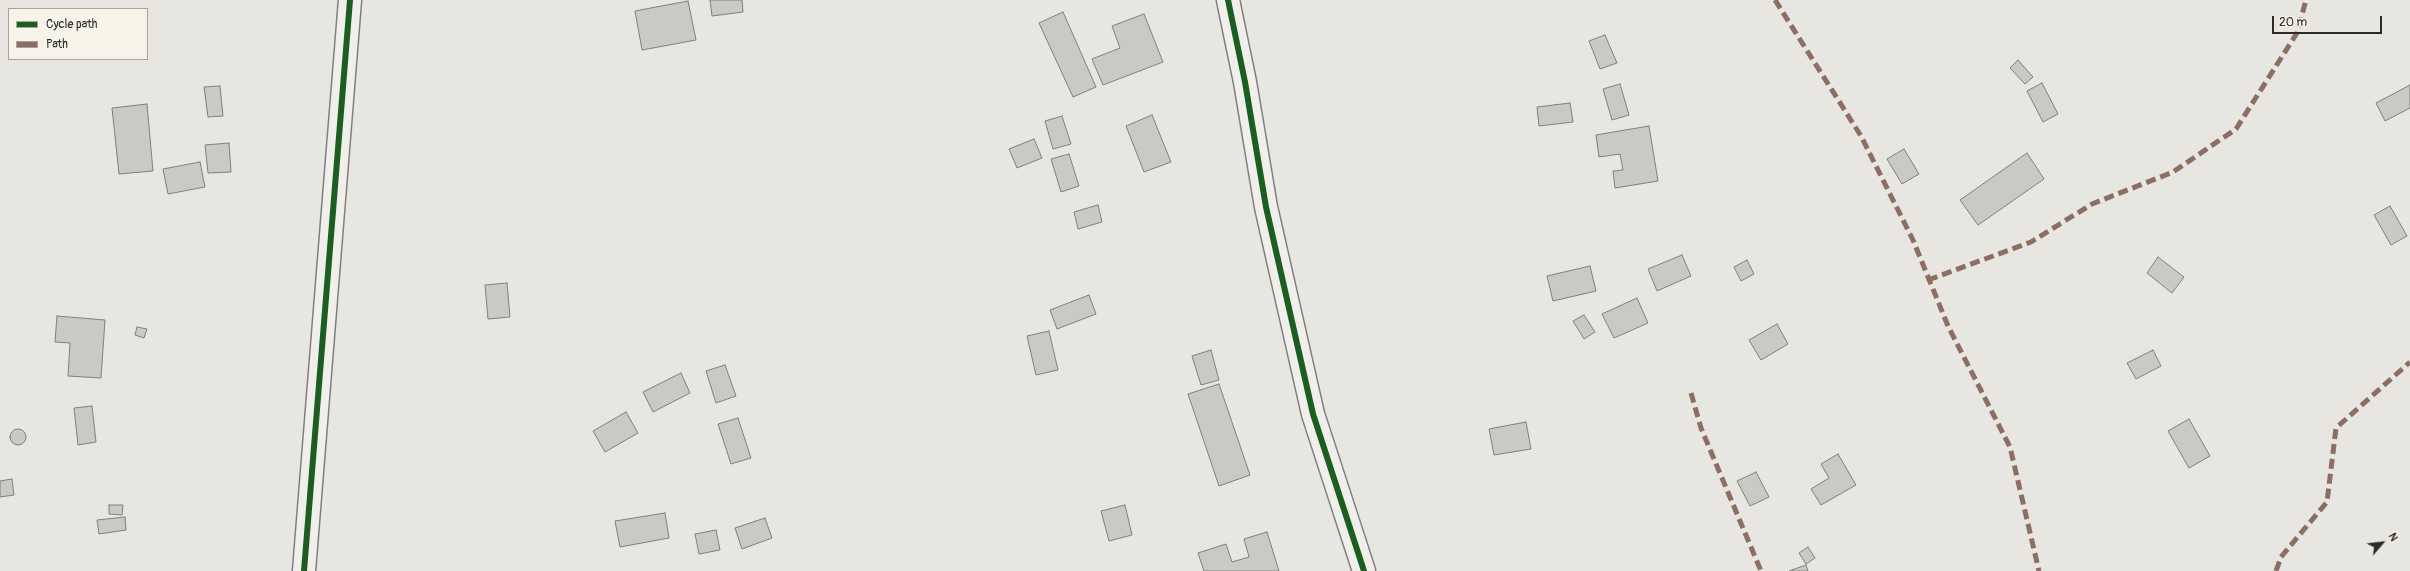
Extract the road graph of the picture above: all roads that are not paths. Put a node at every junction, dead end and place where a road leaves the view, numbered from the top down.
1 (350, 0) edge
2 (1228, 0) edge
3 (304, 571) edge
4 (1364, 571) edge

1 - 3 street
2 - 4 street

